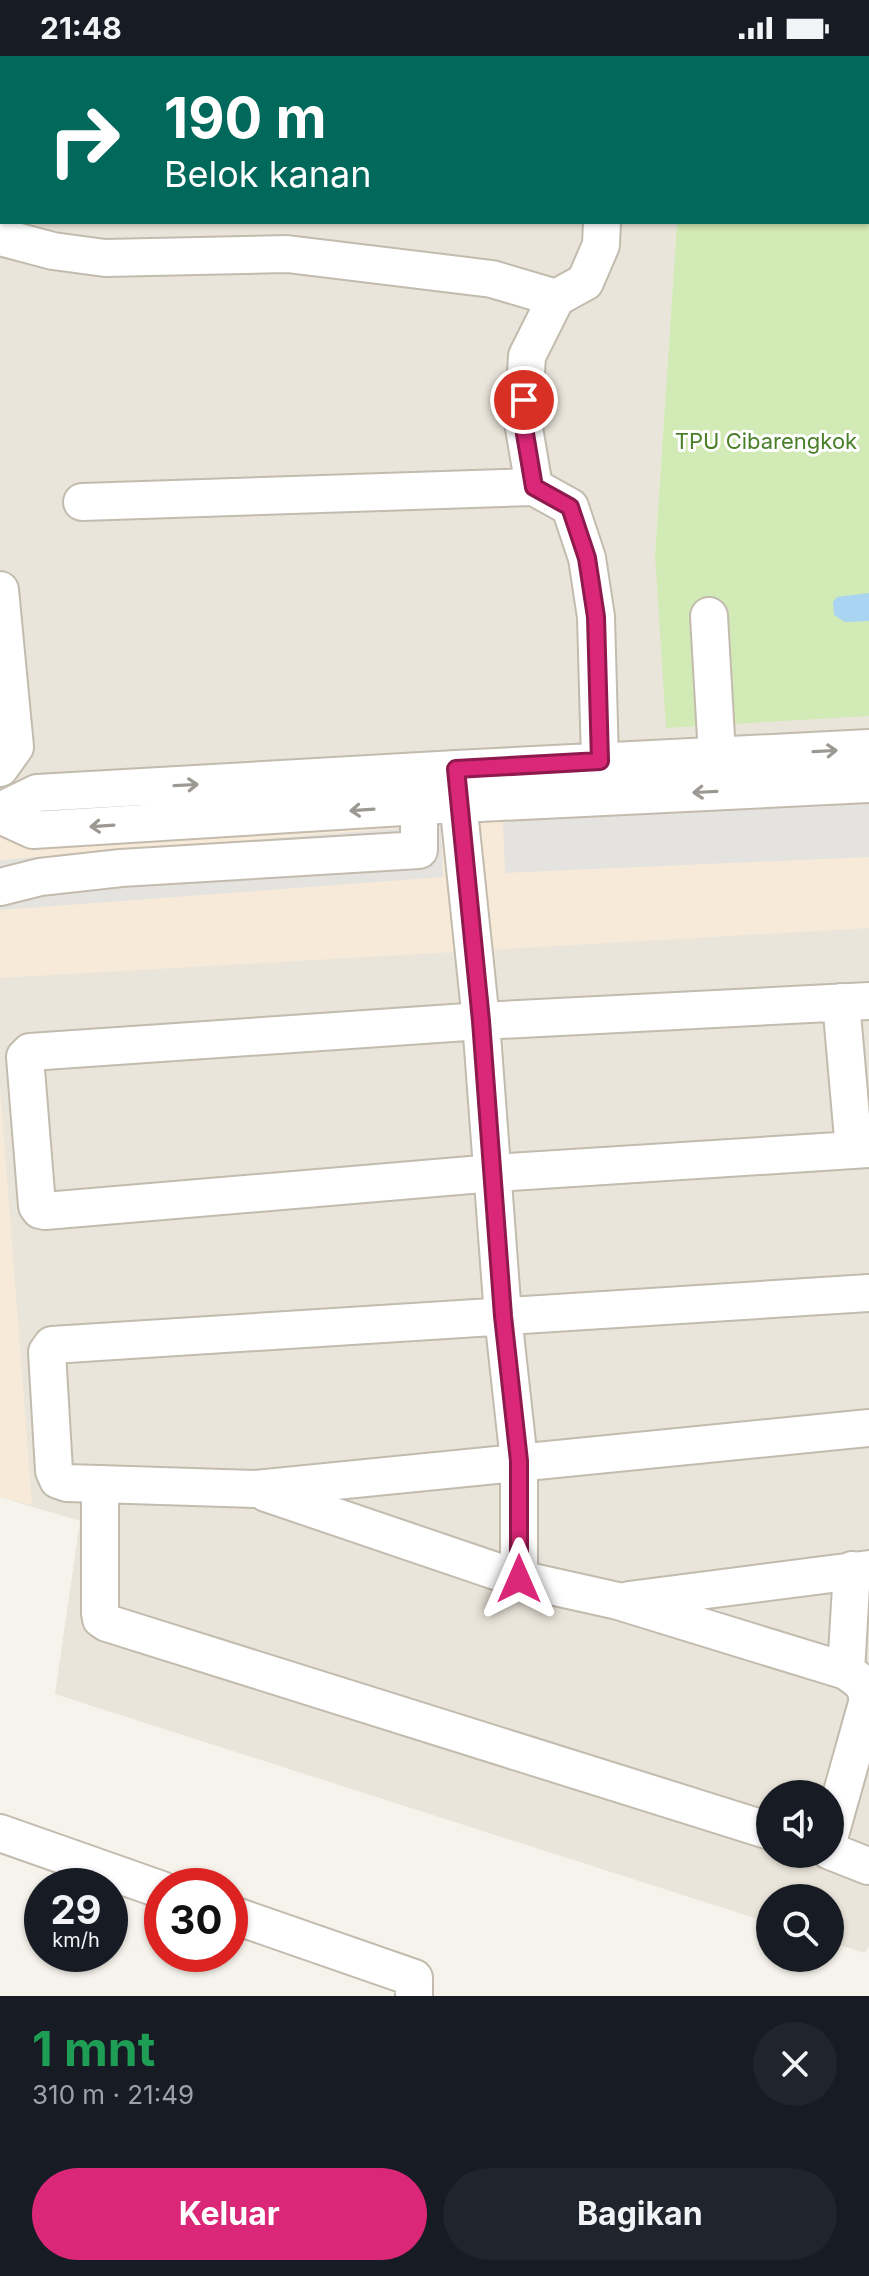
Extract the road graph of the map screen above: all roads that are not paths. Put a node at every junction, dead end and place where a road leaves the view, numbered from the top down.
1 (602, 224) edge
2 (0, 237) edge
3 (556, 298) junction
4 (534, 487) junction
5 (82, 502) dead end
6 (0, 590) edge
7 (709, 616) dead end
8 (869, 748) edge
9 (781, 753) junction
10 (717, 755) junction
11 (600, 761) junction
12 (0, 768) edge
13 (456, 769) junction
14 (869, 784) edge
15 (783, 788) junction
16 (458, 804) junction
17 (419, 806) junction
18 (0, 813) edge
19 (0, 887) edge
20 (855, 1002) edge
21 (481, 1021) junction
22 (862, 1150) edge
23 (494, 1173) junction
24 (869, 1293) edge
25 (503, 1316) junction
26 (869, 1428) edge
27 (519, 1461) junction
28 (100, 1484) junction
29 (255, 1489) junction
30 (860, 1569) edge
31 (519, 1579) junction
32 (618, 1601) junction
33 (846, 1671) junction
34 (844, 1785) edge
35 (756, 1827) edge
36 (0, 1833) edge
37 (844, 1857) edge
38 (868, 1866) edge
39 (144, 1884) edge
40 (248, 1920) edge
41 (414, 1996) edge

1 - 3 street
2 - 3 street
3 - 4 street
4 - 5 street
4 - 11 street
6 - 12 street
7 - 10 street
9 -> 8 street
9 - 10 street
9 - 15 street
10 - 11 street
11 - 13 street
13 - 16 street
18 -> 13 street
14 - 15 street
15 -> 16 street
16 - 17 street
16 - 21 street
17 -> 18 street
17 - 19 street
20 - 21 street
20 - 22 street
21 - 23 street
21 - 23 street
22 - 23 street
23 - 25 street
24 - 25 street
25 - 27 street
25 - 28 street
26 - 27 street
27 - 29 street
27 - 31 street
28 - 29 street
28 - 35 street
29 - 31 street
30 - 32 street
30 - 33 street
31 - 32 street
32 - 33 street
33 - 34 street
36 - 39 street
37 - 38 street
40 - 41 street

